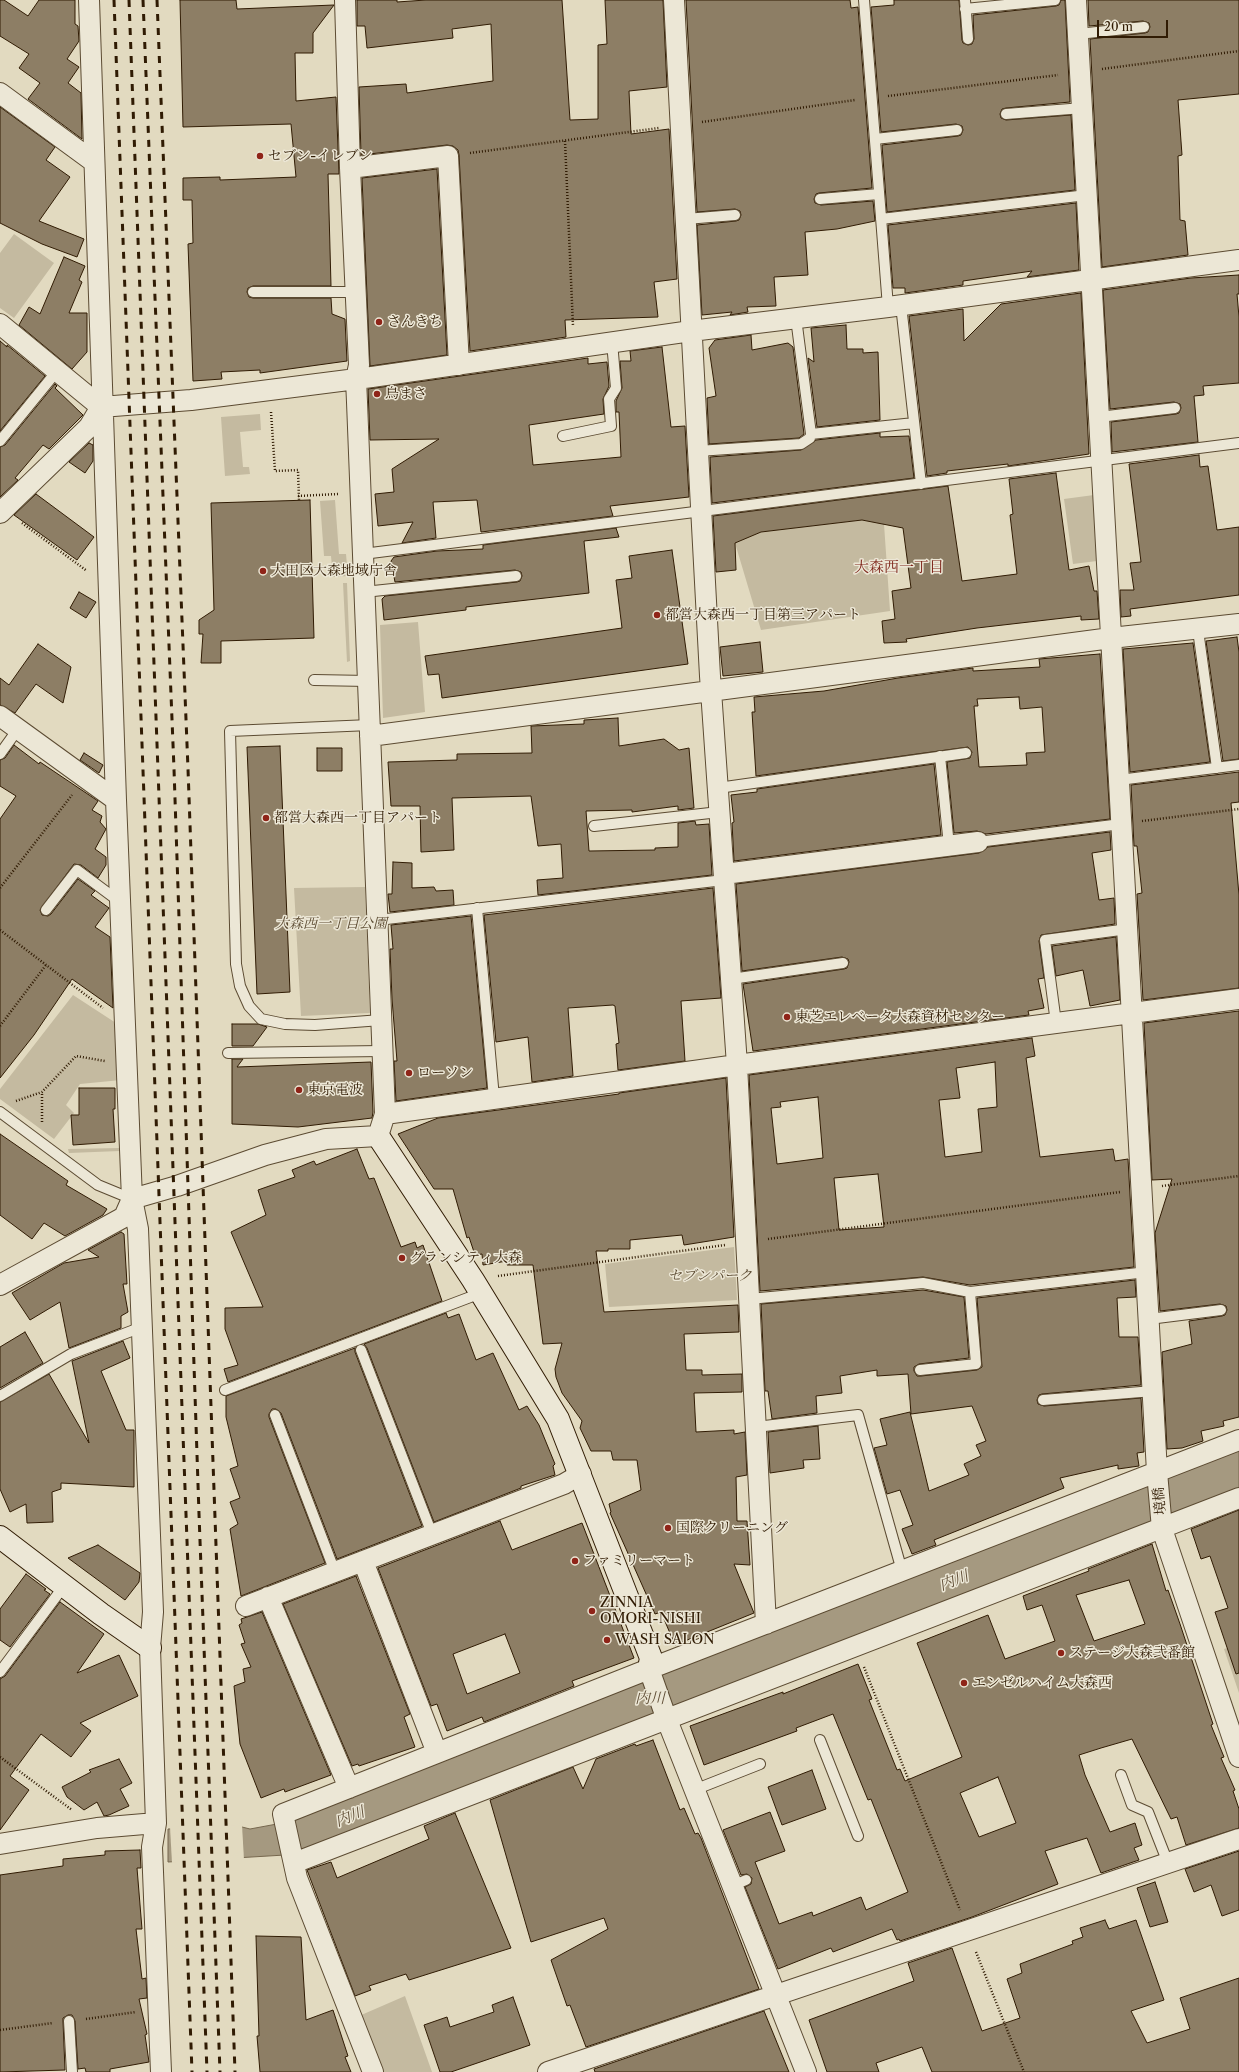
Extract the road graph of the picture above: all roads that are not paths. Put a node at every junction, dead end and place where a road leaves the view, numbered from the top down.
1 (89, 0) edge
2 (345, 0) edge
3 (674, 0) edge
4 (864, 0) edge
5 (1055, 0) edge
6 (1076, 0) edge
7 (965, 4) edge
8 (1144, 27) dead end
9 (1078, 34) junction
10 (968, 39) dead end
11 (0, 93) edge
12 (1083, 108) junction
13 (1006, 114) dead end
14 (957, 130) dead end
15 (875, 139) junction
16 (94, 162) junction
17 (350, 168) junction
18 (879, 194) junction
19 (1087, 195) junction
20 (820, 199) dead end
21 (735, 215) dead end
22 (686, 219) junction
23 (881, 219) junction
24 (1239, 260) edge
25 (1092, 280) junction
26 (253, 292) dead end
27 (356, 292) junction
28 (894, 306) junction
29 (796, 318) junction
30 (0, 324) edge
31 (691, 331) junction
32 (612, 342) junction
33 (459, 365) junction
34 (57, 371) junction
35 (356, 379) junction
36 (101, 407) junction
37 (1174, 408) dead end
38 (1098, 417) junction
39 (914, 423) junction
40 (811, 434) junction
41 (563, 436) dead end
42 (0, 442) edge
43 (1239, 443) edge
44 (698, 451) junction
45 (1101, 461) junction
46 (921, 484) junction
47 (2, 511) edge
48 (701, 512) junction
49 (363, 554) junction
50 (516, 576) dead end
51 (364, 592) junction
52 (1239, 624) edge
53 (1198, 630) junction
54 (1111, 638) junction
55 (314, 680) dead end
56 (368, 680) junction
57 (712, 692) junction
58 (0, 716) edge
59 (18, 729) junction
60 (370, 730) junction
61 (966, 753) dead end
62 (0, 754) edge
63 (940, 756) junction
64 (1239, 765) edge
65 (1217, 768) junction
66 (1119, 780) junction
67 (718, 788) junction
68 (116, 800) junction
69 (719, 812) junction
70 (1121, 824) junction
71 (594, 826) dead end
72 (978, 842) joint
73 (949, 846) junction
74 (724, 877) junction
75 (120, 902) junction
76 (478, 908) junction
77 (46, 910) dead end
78 (378, 920) junction
79 (1128, 929) junction
80 (843, 963) dead end
81 (731, 979) junction
82 (1239, 999) edge
83 (1133, 1013) junction
84 (381, 1020) junction
85 (1056, 1023) junction
86 (382, 1051) junction
87 (228, 1053) dead end
88 (736, 1065) junction
89 (494, 1098) junction
90 (0, 1112) edge
91 (385, 1114) junction
92 (378, 1136) junction
93 (132, 1199) junction
94 (1147, 1272) junction
95 (0, 1285) edge
96 (477, 1287) junction
97 (970, 1292) junction
98 (749, 1298) junction
99 (1221, 1310) dead end
100 (1149, 1319) junction
101 (142, 1327) junction
102 (361, 1350) dead end
103 (920, 1370) dead end
104 (225, 1390) dead end
105 (1153, 1391) junction
106 (0, 1396) edge
107 (1043, 1400) dead end
108 (275, 1415) dead end
109 (756, 1427) junction
110 (1239, 1440) edge
111 (1157, 1472) junction
112 (581, 1474) junction
113 (1239, 1498) edge
114 (1162, 1529) junction
115 (432, 1534) junction
116 (0, 1537) edge
117 (362, 1560) junction
118 (902, 1571) junction
119 (335, 1572) junction
120 (64, 1586) junction
121 (268, 1597) junction
122 (246, 1606) dead end
123 (766, 1624) junction
124 (150, 1648) junction
125 (649, 1671) junction
126 (0, 1672) edge
127 (666, 1718) junction
128 (820, 1740) dead end
129 (437, 1753) junction
130 (1239, 1757) edge
131 (760, 1764) dead end
132 (1121, 1775) dead end
133 (349, 1788) junction
134 (694, 1790) junction
135 (156, 1823) junction
136 (858, 1836) dead end
137 (1239, 1839) edge
138 (0, 1844) edge
139 (293, 1859) junction
140 (1168, 1863) junction
141 (776, 1995) junction
142 (69, 2021) dead end
143 (72, 2072) edge
144 (161, 2072) edge
145 (373, 2072) edge
146 (548, 2072) edge
147 (806, 2072) edge

1 - 16 street
2 - 17 street
3 - 22 street
4 - 15 lane
5 - 7 lane
6 - 9 street, 境橋
7 - 10 lane
8 - 9 lane
9 - 12 street, 境橋
11 - 16 street
12 - 13 lane
12 - 19 street, 境橋
14 - 15 lane
15 - 18 lane
16 - 36 street
17 - 27 street
17 - 33 street
18 - 20 lane
18 - 23 lane
19 - 23 lane
19 - 25 street, 境橋
21 - 22 lane
22 - 31 street
23 - 28 lane
24 - 25 street
25 - 28 street
25 - 38 street, 境橋
26 - 27 lane
27 - 35 street
28 - 29 street
28 - 39 lane
29 - 31 street
29 - 40 lane
30 - 34 street
31 - 32 street
31 - 44 street
32 - 33 street
32 - 41 lane
33 - 35 street
34 - 36 street
34 - 42 lane
35 - 36 street
35 - 49 street
36 - 47 street
36 - 68 street
37 - 38 lane
38 - 45 street, 境橋
39 - 40 lane
39 - 46 lane
40 - 44 lane
43 - 45 lane
44 - 48 street
45 - 46 lane
45 - 54 street, 境橋
46 - 48 lane
48 - 49 lane
48 - 57 street
49 - 51 street
50 - 51 lane
51 - 56 street
52 - 53 street
53 - 54 street
53 - 65 lane
54 - 57 street
54 - 66 street, 境橋
55 - 56 lane
56 - 60 street
57 - 60 street
57 - 67 street
58 - 59 street
59 - 62 lane
59 - 68 street
60 - 78 street
60 - 84 lane
61 - 63 lane
63 - 67 lane
63 - 73 lane
64 - 65 lane
65 - 66 lane
66 - 70 street, 境橋
67 - 69 street
68 - 75 street
69 - 71 lane
69 - 74 street
70 - 72 lane
70 - 79 street, 境橋
72 - 73 street
73 - 74 street
74 - 76 lane
74 - 81 street
75 - 77 lane
75 - 93 street
76 - 78 lane
76 - 89 lane
78 - 84 street
79 - 83 street, 境橋
79 - 85 lane
80 - 81 lane
81 - 88 street
82 - 83 street
83 - 85 street
83 - 94 street, 境橋
84 - 86 street
85 - 88 street
86 - 87 lane
86 - 91 street
88 - 89 street
88 - 98 street
89 - 91 street
90 - 93 lane
91 - 92 street
92 - 93 street
92 - 96 street
93 - 95 street
93 - 101 street
94 - 97 lane
94 - 100 street, 境橋
96 - 104 lane
96 - 112 street
97 - 98 lane
97 - 103 lane
98 - 109 street
99 - 100 lane
100 - 105 street, 境橋
101 - 106 lane
101 - 124 street
102 - 115 lane
105 - 107 lane
105 - 111 street, 境橋
108 - 119 lane
109 - 118 lane
109 - 123 street
110 - 111 street
111 - 114 street, 境橋
111 - 118 street
112 - 115 street
112 - 125 street
113 - 114 street
114 - 127 street
114 - 130 street, 境橋
115 - 117 street
116 - 120 street
117 - 119 street
117 - 129 street
118 - 123 street
119 - 121 street
120 - 124 street
120 - 126 lane
121 - 122 street
121 - 133 street
123 - 125 street
124 - 135 street
125 - 127 street
125 - 129 street
127 - 134 street
127 - 139 street
128 - 136 lane
129 - 133 street
131 - 134 lane
132 - 140 lane
133 - 139 street
134 - 141 street
135 - 138 street
135 - 144 street
137 - 140 street
139 - 145 street
140 - 141 street
141 - 146 street
141 - 147 street
142 - 143 lane

